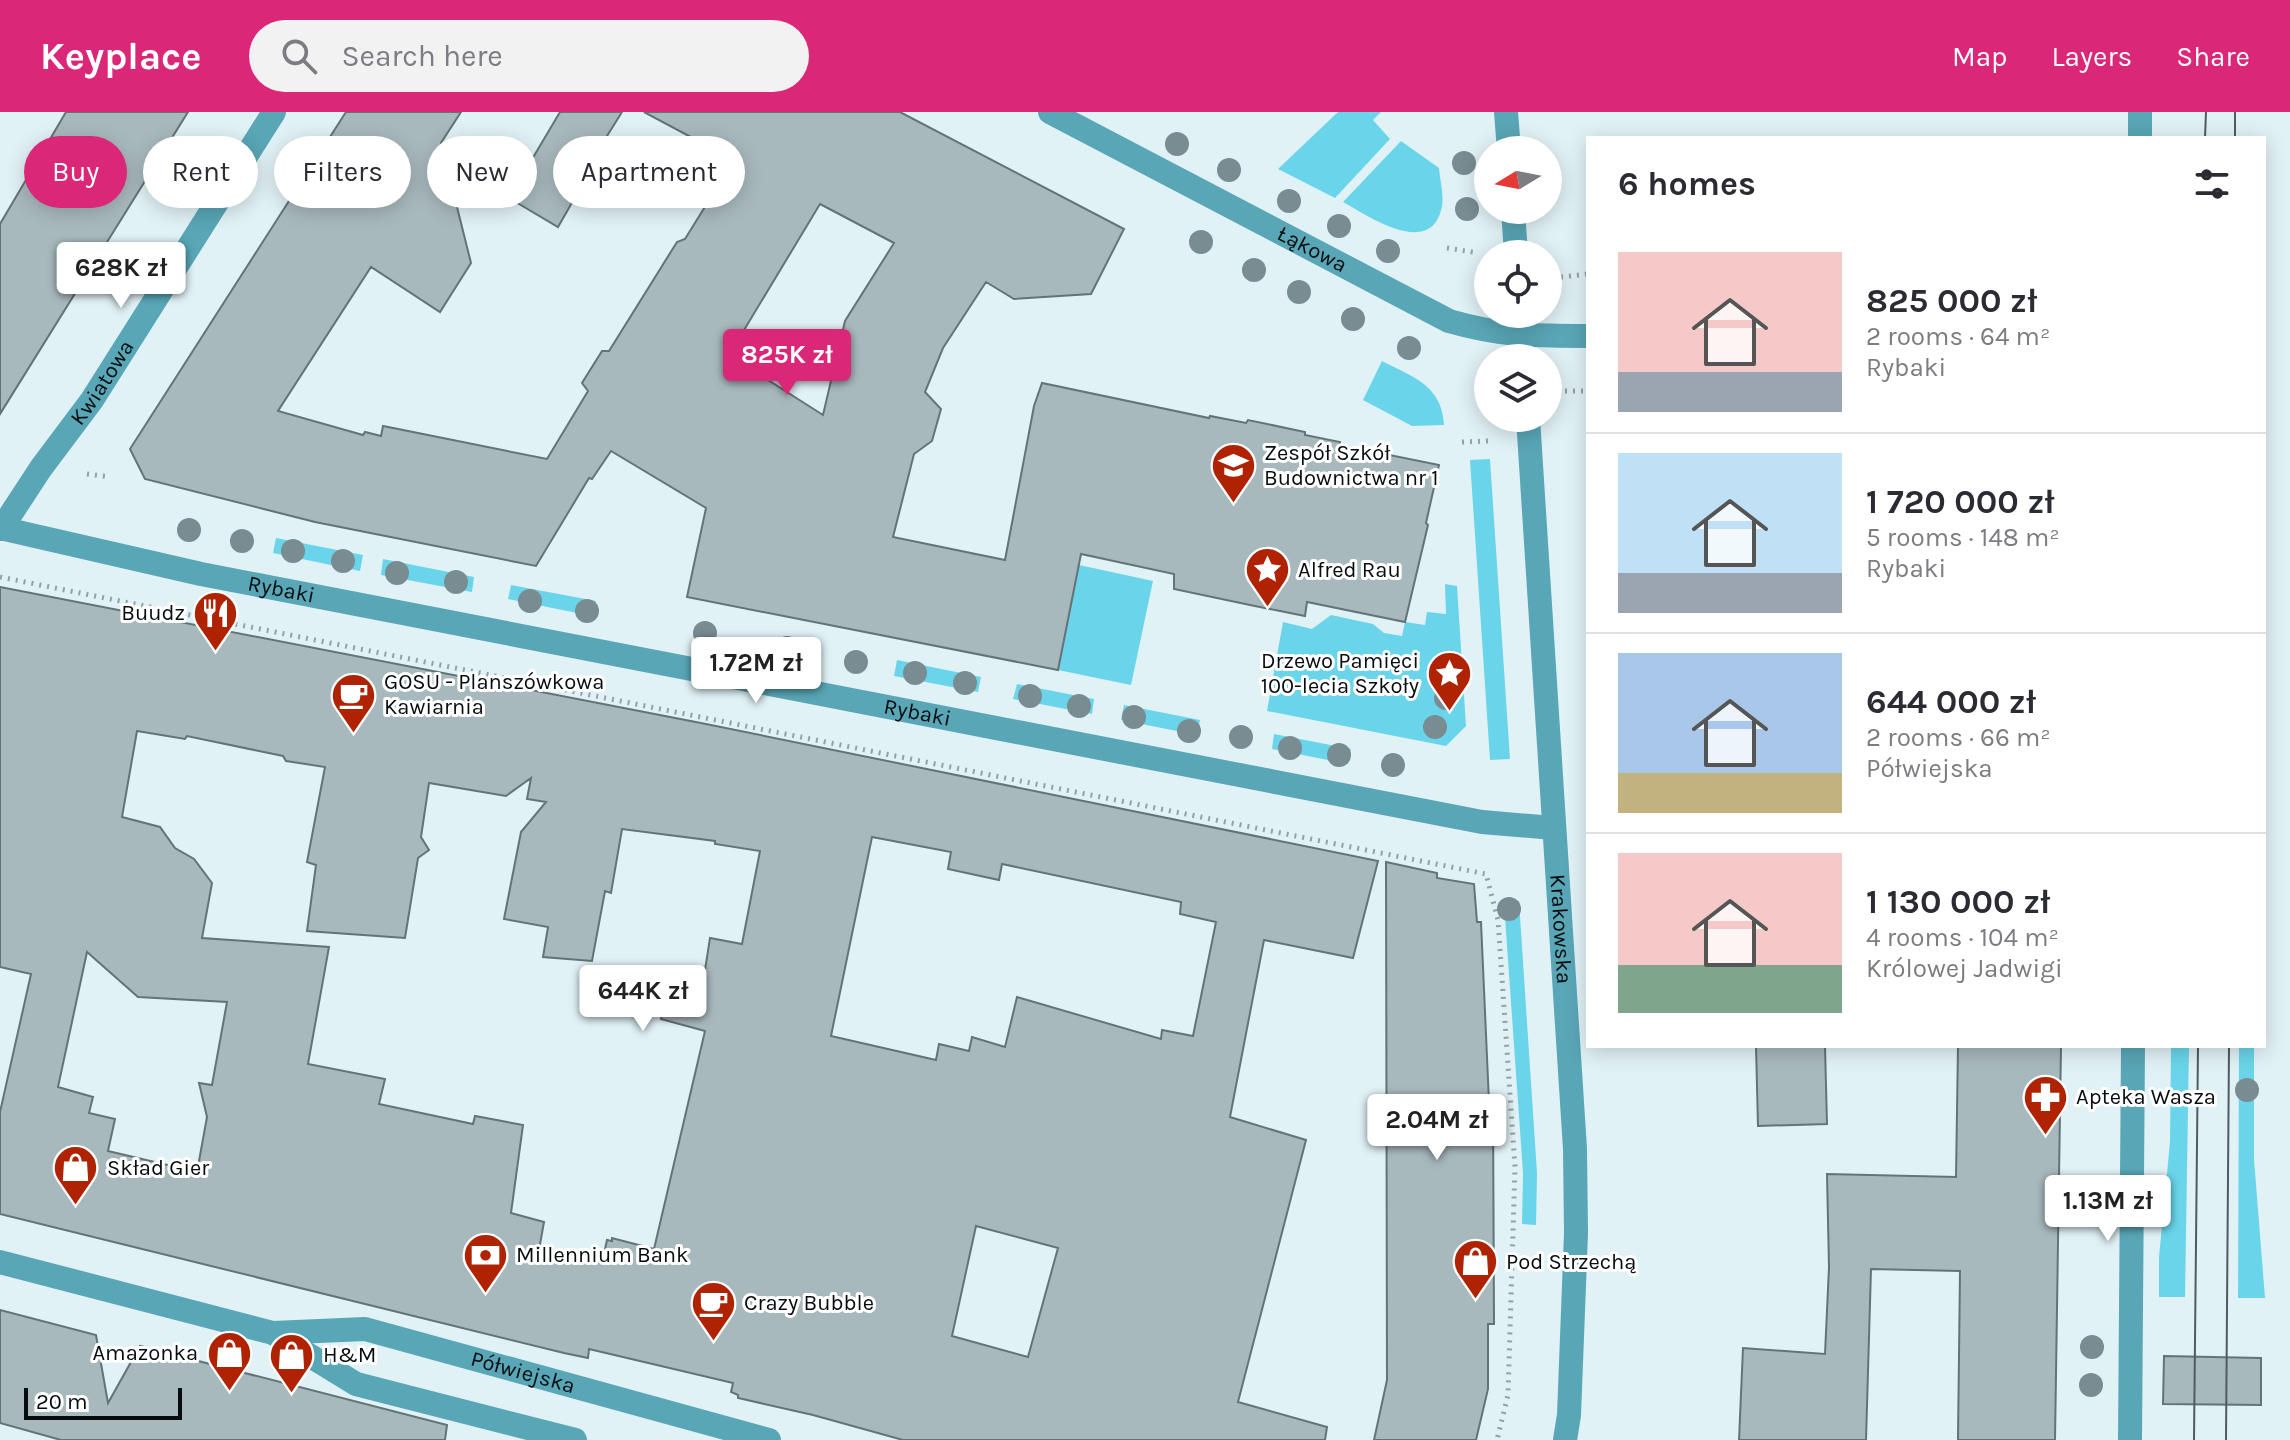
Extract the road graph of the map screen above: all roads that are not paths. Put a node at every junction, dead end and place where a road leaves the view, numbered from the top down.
1 (274, 112) edge
2 (1050, 112) edge
3 (1506, 112) edge
4 (2140, 112) edge
5 (1508, 136) edge
6 (2140, 136) edge
7 (1522, 336) edge
8 (1586, 336) edge
9 (1529, 432) edge
10 (1, 529) edge
11 (1554, 828) junction
12 (2133, 1048) edge
13 (0, 1262) edge
14 (273, 1333) junction
15 (575, 1440) edge
16 (769, 1440) edge
17 (1565, 1440) edge
18 (2130, 1440) edge

1 - 10 street, Kwiatowa
2 - 7 street, Łąkowa
3 - 5 street
4 - 6 street
7 - 8 street, Łąkowa
9 - 11 street, Krakowska
10 - 11 street, Rybaki
11 - 17 street, Krakowska
12 - 18 street
13 - 14 street, Półwiejska
14 - 15 street, Półwiejska
14 - 16 street, Półwiejska

